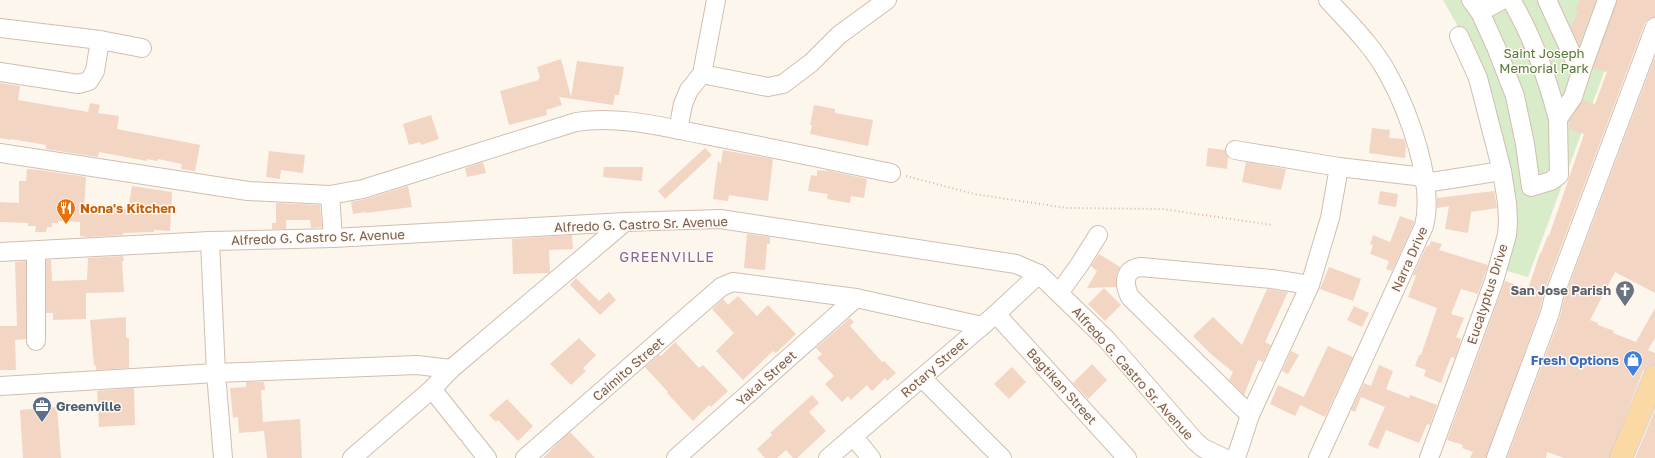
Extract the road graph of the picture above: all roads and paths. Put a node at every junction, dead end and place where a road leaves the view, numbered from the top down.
1 (716, 0) edge
2 (887, 0) edge
3 (1328, 0) edge
4 (1502, 0) edge
5 (1511, 0) edge
6 (1547, 0) edge
7 (1607, 0) edge
8 (1476, 6) edge
9 (0, 28) edge
10 (1655, 28) edge
11 (1459, 36) dead end
12 (100, 40) junction
13 (142, 48) dead end
14 (1584, 66) junction
15 (0, 72) edge
16 (702, 74) junction
17 (1558, 119) junction
18 (678, 130) junction
19 (1235, 150) dead end
20 (0, 153) edge
21 (1339, 167) junction
22 (1502, 171) junction
23 (891, 173) joint
24 (1424, 180) junction
25 (330, 195) junction
26 (625, 222) junction
27 (1272, 225) dead end
28 (1098, 235) dead end
29 (333, 238) junction
30 (210, 241) junction
31 (36, 251) junction
32 (0, 252) edge
33 (1039, 274) junction
34 (1310, 285) junction
35 (1059, 293) junction
36 (856, 298) junction
37 (996, 314) junction
38 (982, 326) junction
39 (36, 341) dead end
40 (451, 369) junction
41 (216, 373) junction
42 (1655, 376) edge
43 (922, 378) junction
44 (0, 386) edge
45 (432, 389) junction
46 (1250, 415) junction
47 (853, 436) junction
48 (223, 458) edge
49 (352, 458) edge
50 (487, 458) edge
51 (525, 458) edge
52 (676, 458) edge
53 (828, 458) edge
54 (871, 458) edge
55 (1002, 458) edge
56 (1127, 458) edge
57 (1224, 458) edge
58 (1236, 458) edge
59 (1318, 458) edge
60 (1429, 458) edge
61 (1496, 458) edge
62 (1621, 458) edge

1 - 16 street
2 - 16 street
3 - 24 street, Narra Drive
4 - 8 street
5 - 17 street
6 - 14 street
7 - 14 street
8 - 17 street
9 - 12 street
10 - 61 street
11 - 22 street, Eucalyptus Drive
12 - 13 street
12 - 15 street
14 - 17 street
16 - 18 street
18 - 23 street
18 - 25 street
19 - 21 street
20 - 25 street
21 - 24 street
21 - 34 street
22 - 24 street
22 - 60 street, Eucalyptus Drive
23 - 27 path
24 - 59 street, Narra Drive
25 - 29 street
26 - 29 street, Alfredo G. Castro Sr. Avenue
26 - 33 street, Alfredo G. Castro Sr. Avenue
26 - 40 street
28 - 35 street
29 - 30 street, Alfredo G. Castro Sr. Avenue
30 - 31 street, Alfredo G. Castro Sr. Avenue
30 - 41 street
31 - 32 street, Alfredo G. Castro Sr. Avenue
31 - 39 street
33 - 35 street, Alfredo G. Castro Sr. Avenue
33 - 37 street, Rotary Street
34 - 46 street
34 - 46 street
35 - 57 street, Alfredo G. Castro Sr. Avenue
36 - 38 street
36 - 51 street, Caimito Street
36 - 52 street, Yakal Street
37 - 38 street, Rotary Street
37 - 56 street, Bagtikan Street
38 - 43 street, Rotary Street
40 - 41 street
40 - 45 street
41 - 44 street
41 - 48 street
42 - 62 main road
43 - 47 street, Rotary Street
43 - 55 street
45 - 49 street
45 - 50 street
46 - 58 street
47 - 53 street, Rotary Street
47 - 54 street

